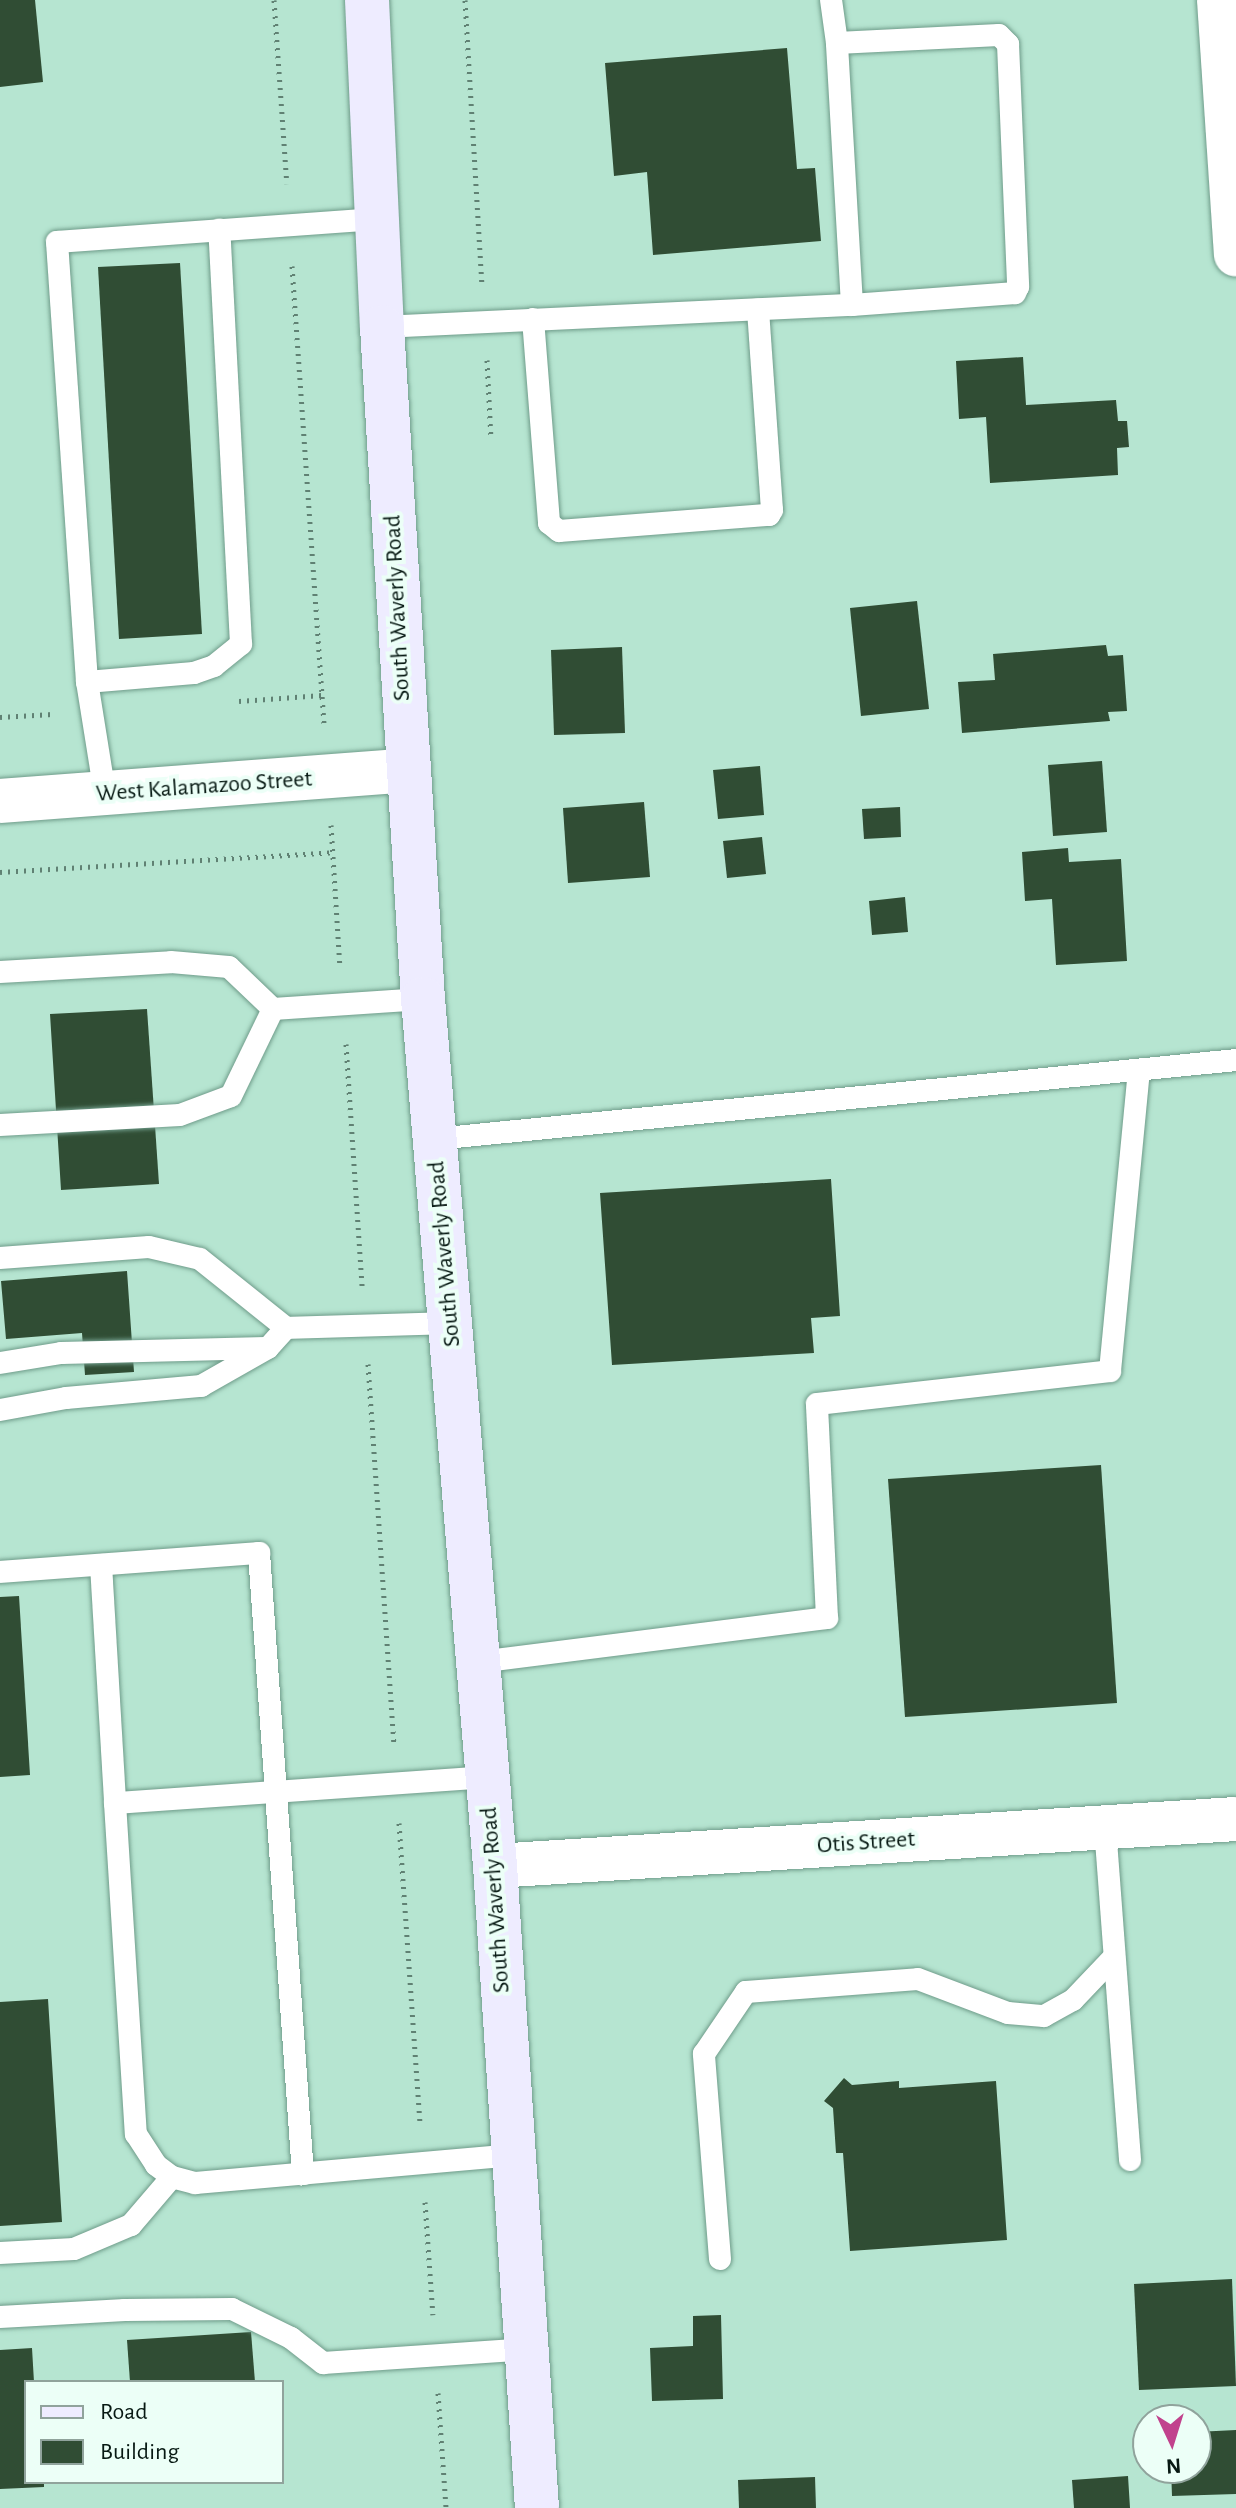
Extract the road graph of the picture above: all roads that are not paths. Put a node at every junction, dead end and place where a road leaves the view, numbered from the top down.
1 (367, 0) edge
2 (831, 0) edge
3 (1219, 0) edge
4 (837, 43) junction
5 (376, 219) junction
6 (219, 230) junction
7 (1236, 254) edge
8 (852, 305) junction
9 (758, 309) junction
10 (533, 319) junction
11 (382, 327) junction
12 (87, 682) junction
13 (408, 770) junction
14 (105, 794) junction
15 (0, 801) edge
16 (0, 972) edge
17 (423, 999) junction
18 (273, 1009) junction
19 (1236, 1060) edge
20 (1139, 1070) junction
21 (0, 1125) edge
22 (435, 1139) junction
23 (0, 1258) edge
24 (450, 1323) junction
25 (286, 1328) junction
26 (268, 1348) junction
27 (0, 1363) edge
28 (0, 1410) edge
29 (101, 1565) junction
30 (0, 1572) edge
31 (479, 1662) junction
32 (488, 1777) junction
33 (276, 1791) junction
34 (115, 1803) junction
35 (1236, 1819) edge
36 (1105, 1827) junction
37 (495, 1866) junction
38 (1113, 1958) junction
39 (512, 2155) junction
40 (1130, 2160) dead end
41 (303, 2174) junction
42 (172, 2177) junction
43 (0, 2253) edge
44 (720, 2259) dead end
45 (0, 2317) edge
46 (526, 2349) junction
47 (537, 2508) edge

1 - 5 main road, South Waverly Road
2 - 4 lane
3 - 7 street
4 - 8 lane
4 - 8 lane
5 - 6 lane
5 - 11 main road, South Waverly Road
6 - 12 lane
6 - 12 lane
8 - 9 lane
9 - 10 lane
9 - 10 lane
10 - 11 lane
11 - 13 main road, South Waverly Road
12 - 14 lane
13 - 14 street, West Kalamazoo Street
13 - 17 main road, South Waverly Road
14 - 15 street, West Kalamazoo Street
16 - 18 lane
17 - 18 lane
17 - 22 main road, South Waverly Road
18 - 21 lane
19 - 20 lane
20 - 22 lane
20 - 31 lane
22 - 24 main road, South Waverly Road
23 - 25 lane
24 - 25 lane
24 - 31 main road, South Waverly Road
25 - 26 lane
26 - 27 lane
26 - 28 lane
29 - 30 lane
29 - 33 lane
29 - 34 lane
31 - 32 main road, South Waverly Road
32 - 33 lane
32 - 37 main road, South Waverly Road
33 - 34 lane
33 - 41 lane
34 - 42 lane
35 - 36 street, Otis Street
36 - 37 street, Otis Street
36 - 38 lane
37 - 39 main road, South Waverly Road
38 - 40 lane
38 - 44 lane
39 - 41 lane
39 - 46 main road, South Waverly Road
41 - 42 lane
42 - 43 lane
45 - 46 lane
46 - 47 main road, South Waverly Road

